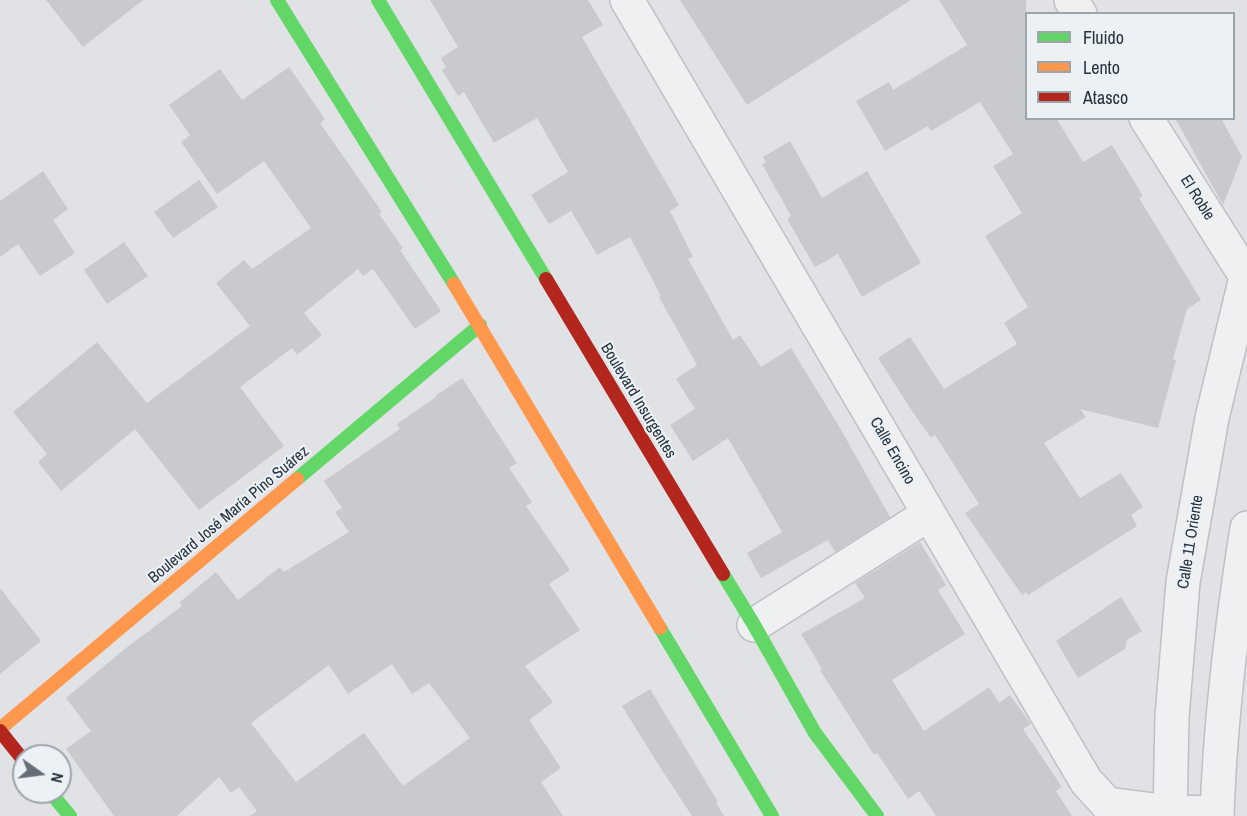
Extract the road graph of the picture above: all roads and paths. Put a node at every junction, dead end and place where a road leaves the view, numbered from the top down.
1 (277, 0) edge
2 (378, 0) edge
3 (627, 0) edge
4 (1147, 120) edge
5 (1247, 276) edge
6 (480, 325) junction
7 (929, 514) junction
8 (1247, 528) edge
9 (754, 625) junction
10 (0, 730) edge
11 (12, 746) edge
12 (60, 804) edge
13 (1170, 814) edge
14 (1217, 815) edge
15 (70, 816) edge
16 (772, 816) edge
17 (877, 816) edge

1 - 6 main road
2 - 9 main road, Boulevard Insurgentes
3 - 7 street, Calle Encino
4 - 5 street, El Roble
5 - 13 street, Calle 11 Oriente
6 - 10 main road, Boulevard José María Pino Suárez
6 - 16 main road
7 - 9 street
7 - 13 street, Calle Encino
8 - 14 street
9 - 17 main road, Boulevard Insurgentes
10 - 11 main road
12 - 15 main road
13 - 14 street, Calle Encino

